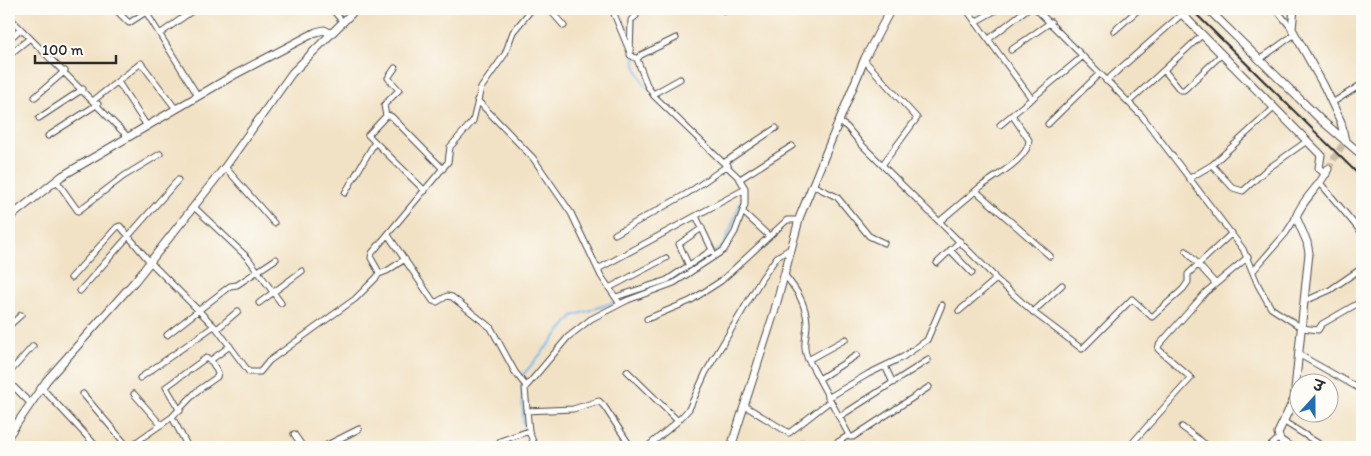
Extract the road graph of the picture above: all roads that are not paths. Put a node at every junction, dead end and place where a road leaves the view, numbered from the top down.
1 (115, 9) edge
2 (195, 9) edge
3 (332, 9) edge
4 (356, 9) edge
5 (532, 9) edge
6 (549, 9) edge
7 (612, 9) edge
8 (637, 9) edge
9 (723, 9) edge
10 (729, 9) edge
11 (891, 9) edge
12 (966, 9) edge
13 (998, 9) edge
14 (1027, 9) edge
15 (1036, 9) edge
16 (1139, 9) edge
17 (1208, 9) edge
18 (1276, 9) edge
19 (1294, 9) edge
20 (148, 10) edge
21 (1179, 11) edge
22 (9, 17) edge
23 (342, 21) junction
24 (975, 22) junction
25 (1051, 22) junction
26 (564, 26) dead end
27 (21, 29) junction
28 (1114, 31) dead end
29 (1294, 32) junction
30 (161, 33) junction
31 (330, 33) junction
32 (1202, 35) junction
33 (30, 38) junction
34 (676, 38) dead end
35 (9, 39) edge
36 (989, 39) junction
37 (1011, 50) dead end
38 (629, 51) junction
39 (9, 55) edge
40 (1221, 55) junction
41 (635, 58) junction
42 (1082, 58) junction
43 (864, 60) junction
44 (1259, 60) junction
45 (395, 68) dead end
46 (1164, 70) junction
47 (65, 71) junction
48 (1099, 74) junction
49 (680, 79) dead end
50 (1106, 81) junction
51 (118, 82) junction
52 (1362, 84) edge
53 (83, 89) junction
54 (653, 94) junction
55 (198, 96) junction
56 (36, 97) dead end
57 (1032, 99) junction
58 (477, 100) junction
59 (96, 102) junction
60 (1129, 102) junction
61 (1332, 103) junction
62 (1274, 108) junction
63 (176, 109) junction
64 (386, 114) junction
65 (1012, 115) junction
66 (38, 118) dead end
67 (838, 121) junction
68 (1048, 124) dead end
69 (1000, 125) dead end
70 (147, 126) junction
71 (776, 128) dead end
72 (48, 136) dead end
73 (128, 136) junction
74 (1307, 141) junction
75 (1345, 141) junction
76 (375, 142) junction
77 (792, 146) dead end
78 (160, 154) dead end
79 (1362, 155) edge
80 (883, 164) junction
81 (726, 165) junction
82 (1212, 165) junction
83 (225, 167) junction
84 (443, 169) junction
85 (1190, 178) junction
86 (740, 179) junction
87 (56, 180) junction
88 (178, 180) dead end
89 (1321, 184) junction
90 (812, 185) junction
91 (744, 190) junction
92 (426, 191) junction
93 (976, 191) junction
94 (345, 193) dead end
95 (194, 207) junction
96 (743, 212) junction
97 (696, 216) junction
98 (1296, 217) junction
99 (9, 218) edge
100 (799, 220) junction
101 (940, 221) junction
102 (274, 223) dead end
103 (702, 228) junction
104 (1232, 233) junction
105 (1362, 233) edge
106 (615, 234) dead end
107 (388, 235) junction
108 (128, 236) junction
109 (769, 236) junction
110 (960, 241) junction
111 (884, 243) dead end
112 (790, 249) junction
113 (950, 250) junction
114 (1186, 252) dead end
115 (714, 253) junction
116 (1050, 256) dead end
117 (1248, 257) junction
118 (666, 258) dead end
119 (276, 259) dead end
120 (405, 259) junction
121 (150, 262) junction
122 (937, 262) dead end
123 (1198, 265) junction
124 (688, 266) junction
125 (1362, 268) edge
126 (598, 269) junction
127 (258, 271) junction
128 (302, 271) dead end
129 (1253, 271) junction
130 (972, 273) dead end
131 (379, 274) junction
132 (784, 274) junction
133 (71, 278) dead end
134 (995, 278) junction
135 (1215, 283) junction
136 (1062, 285) dead end
137 (609, 288) junction
138 (80, 291) dead end
139 (273, 292) junction
140 (1362, 300) edge
141 (618, 301) junction
142 (1305, 301) junction
143 (259, 302) dead end
144 (281, 303) dead end
145 (942, 305) dead end
146 (200, 310) junction
147 (238, 311) dead end
148 (959, 311) dead end
149 (1032, 312) junction
150 (21, 314) dead end
151 (647, 319) dead end
152 (9, 326) edge
153 (216, 328) junction
154 (1302, 328) junction
155 (167, 335) dead end
156 (846, 339) dead end
157 (33, 346) dead end
158 (230, 346) junction
159 (1298, 354) junction
160 (857, 355) dead end
161 (210, 360) junction
162 (808, 360) junction
163 (928, 360) dead end
164 (884, 366) junction
165 (627, 371) dead end
166 (9, 373) edge
167 (140, 378) dead end
168 (819, 378) junction
169 (9, 382) edge
170 (893, 382) junction
171 (524, 384) junction
172 (41, 387) junction
173 (929, 387) dead end
174 (1362, 390) edge
175 (83, 394) dead end
176 (134, 394) dead end
177 (829, 399) junction
178 (30, 403) junction
179 (745, 406) junction
180 (180, 411) junction
181 (526, 411) junction
182 (172, 417) junction
183 (839, 417) junction
184 (678, 421) junction
185 (1283, 421) junction
186 (161, 426) junction
187 (1182, 427) dead end
188 (359, 429) dead end
189 (527, 432) junction
190 (294, 434) dead end
191 (9, 435) edge
192 (848, 435) junction
193 (1279, 438) junction
194 (1134, 441) dead end
195 (97, 447) edge
196 (129, 447) edge
197 (188, 447) edge
198 (303, 447) edge
199 (323, 447) edge
200 (500, 447) edge
201 (535, 447) edge
202 (631, 447) edge
203 (646, 447) edge
204 (731, 447) edge
205 (796, 447) edge
206 (807, 447) edge
207 (830, 447) edge
208 (1210, 447) edge
209 (1269, 447) edge
210 (1290, 447) edge
211 (1324, 447) edge

1 - 20 street
2 - 30 street
3 - 23 street
4 - 23 street
5 - 58 street
6 - 26 street
7 - 38 street
8 - 38 street
9 - 10 street
11 - 43 street
12 - 24 street
13 - 24 street
14 - 36 street
15 - 25 street
16 - 28 street
17 - 44 street
18 - 29 street
19 - 29 street
20 - 30 street
21 - 32 street
21 - 50 street
22 - 27 street
23 - 31 street
24 - 36 street
25 - 37 street
25 - 42 street
27 - 33 street
27 - 35 street
29 - 44 street
29 - 61 street
30 - 55 street
31 - 55 street
31 - 83 street
32 - 40 street
32 - 46 street
33 - 39 street
33 - 47 street
34 - 41 street
36 - 57 street
38 - 41 street
40 - 46 street
40 - 62 street
41 - 54 street
42 - 48 street
42 - 57 street
43 - 67 street
43 - 80 street
44 - 75 street
45 - 64 street
46 - 60 street
47 - 53 street
47 - 56 street
48 - 50 street
48 - 68 street
49 - 54 street
50 - 60 street
51 - 59 street
51 - 63 street
51 - 70 street
52 - 61 street
53 - 59 street
53 - 66 street
54 - 81 street
55 - 63 street
57 - 65 street
58 - 84 street
58 - 126 street
59 - 72 street
59 - 73 street
60 - 85 street
61 - 75 street
62 - 74 street
62 - 82 street
63 - 70 street
64 - 76 street
64 - 84 street
65 - 69 street
65 - 93 street
67 - 80 street
67 - 90 street
70 - 73 street
71 - 81 street
73 - 87 street
74 - 82 street
74 - 89 street
75 - 79 street
76 - 92 street
76 - 94 street
77 - 86 street
78 - 87 street
80 - 101 street
81 - 86 street
81 - 106 street
82 - 85 street
83 - 95 street
83 - 102 street
84 - 92 street
85 - 104 street
86 - 91 street
87 - 99 street
88 - 108 street
89 - 98 street
89 - 105 street
90 - 100 street
90 - 111 street
91 - 96 street
91 - 97 street
92 - 107 street
93 - 101 street
93 - 116 street
95 - 121 street
95 - 127 street
96 - 109 street
96 - 115 street
97 - 103 street
97 - 126 street
98 - 129 street
98 - 142 street
100 - 109 street
100 - 112 street
101 - 110 street
103 - 115 street
103 - 124 street
104 - 117 street
104 - 123 street
107 - 120 street
107 - 131 street
108 - 121 street
108 - 133 street
108 - 138 street
109 - 151 street
110 - 113 street
110 - 134 street
112 - 132 street
112 - 184 street
113 - 122 street
113 - 130 street
114 - 123 street
115 - 124 street
115 - 141 street
117 - 129 street
117 - 135 street
118 - 137 street
119 - 127 street
120 - 131 street
120 - 171 street
121 - 146 street
121 - 172 street
123 - 135 street
123 - 149 street
124 - 141 street
125 - 142 street
126 - 137 street
127 - 139 street
127 - 146 street
128 - 139 street
129 - 154 street
131 - 158 street
132 - 162 street
132 - 179 street
134 - 148 street
134 - 149 street
135 - 194 street
136 - 149 street
137 - 141 street
139 - 143 street
139 - 144 street
140 - 154 street
141 - 171 street
142 - 154 street
145 - 164 street
146 - 153 street
146 - 155 street
147 - 153 street
150 - 152 street
153 - 158 street
153 - 167 street
154 - 159 street
156 - 162 street
157 - 166 street
158 - 161 street
159 - 174 street
159 - 185 street
160 - 168 street
161 - 180 street
161 - 180 street
162 - 168 street
163 - 170 street
164 - 170 street
164 - 177 street
165 - 184 street
168 - 177 street
169 - 178 street
170 - 183 street
171 - 181 street
172 - 178 street
172 - 195 street
173 - 192 street
175 - 196 street
176 - 186 street
177 - 179 street
177 - 183 street
178 - 191 street
179 - 204 street
180 - 182 street
181 - 189 street
181 - 202 street
182 - 186 street
182 - 197 street
183 - 192 street
184 - 203 street
185 - 193 street
185 - 211 street
186 - 196 street
187 - 208 street
188 - 199 street
189 - 200 street
189 - 201 street
190 - 198 street
192 - 207 street
193 - 209 street
193 - 210 street
205 - 206 street

